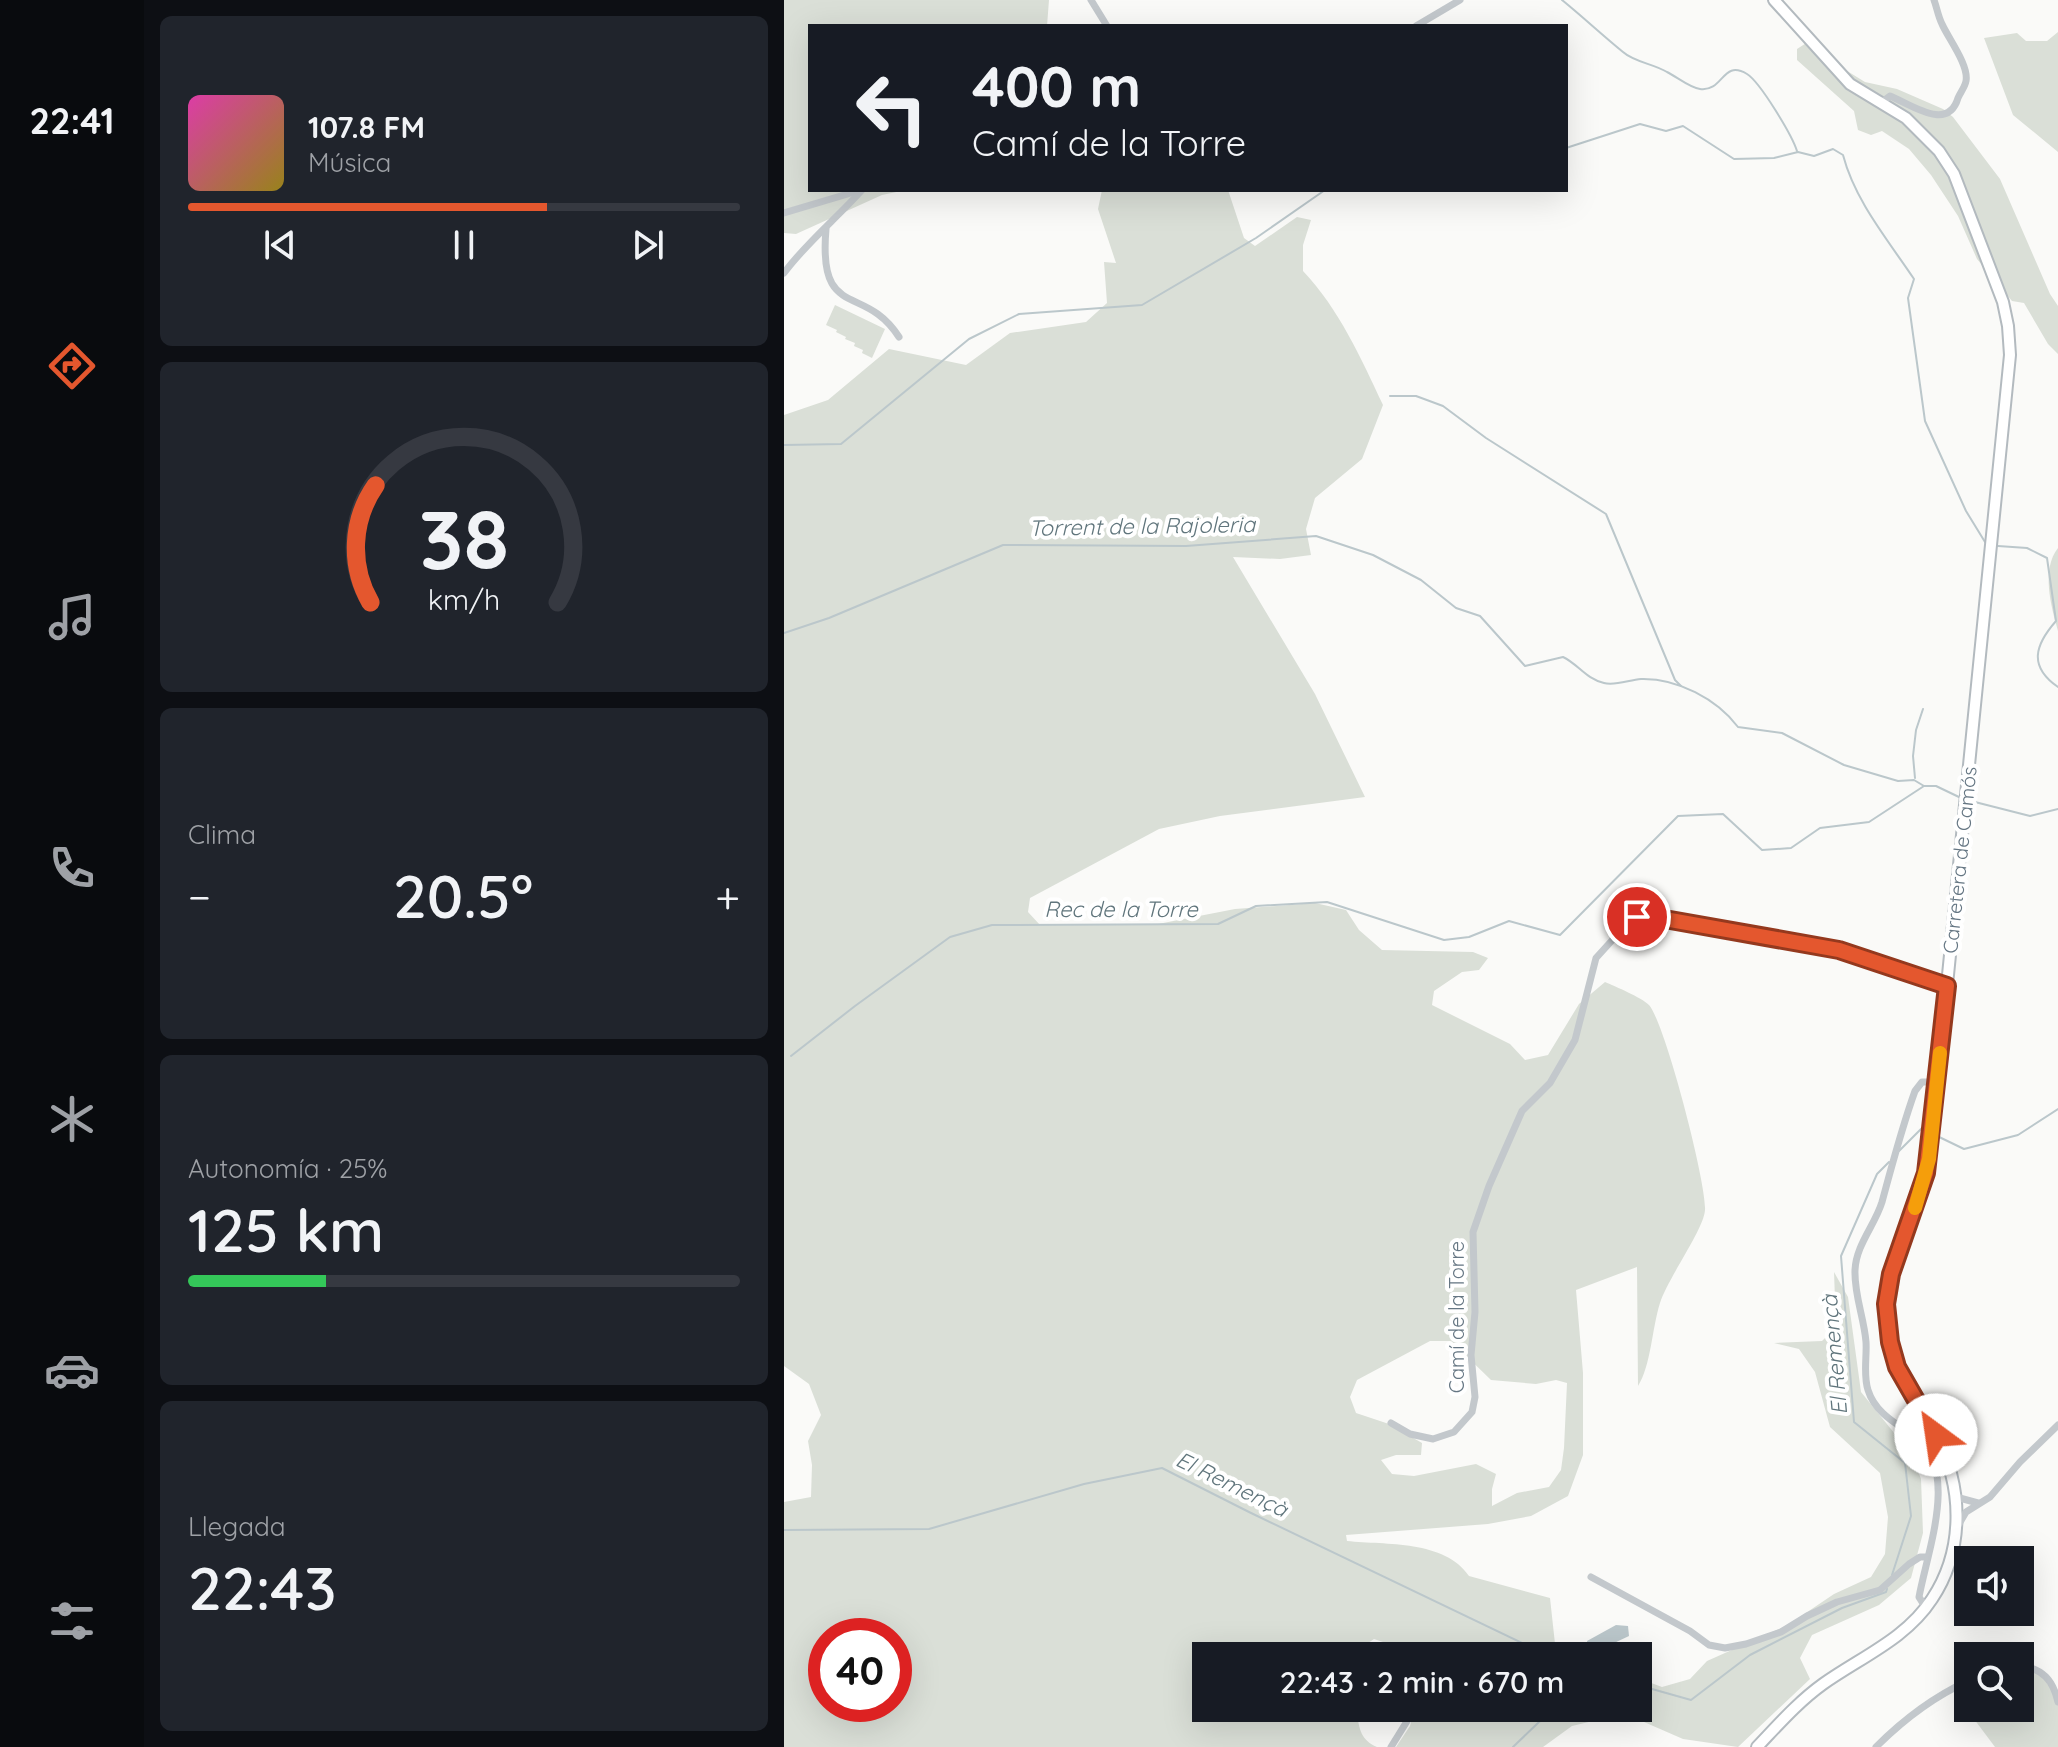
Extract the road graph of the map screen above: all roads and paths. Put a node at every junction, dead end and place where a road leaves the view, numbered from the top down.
1 (1091, 0) edge
2 (1460, 0) edge
3 (1774, 0) edge
4 (1934, 0) edge
5 (1102, 24) edge
6 (1419, 24) edge
7 (1881, 103) junction
8 (855, 192) edge
9 (860, 192) edge
10 (784, 213) edge
11 (826, 229) junction
12 (784, 273) edge
13 (899, 337) dead end
14 (1947, 986) junction
15 (1936, 1088) junction
16 (1391, 1423) dead end
17 (2058, 1425) edge
18 (1956, 1501) junction
19 (1978, 1503) junction
20 (1970, 1509) junction
21 (1957, 1528) junction
22 (1927, 1557) junction
23 (1591, 1577) dead end
24 (1921, 1583) junction
25 (1935, 1594) junction
26 (1926, 1608) junction
27 (2034, 1670) edge
28 (1954, 1689) edge
29 (2058, 1702) edge
30 (1407, 1722) edge
31 (1391, 1747) edge
32 (1757, 1747) edge
33 (1876, 1747) edge

1 - 5 street
2 - 6 street
3 - 7 street, Carretera de Camós
4 - 7 street
7 - 14 street, Carretera de Camós
8 - 10 street
9 - 11 street
11 - 12 street
11 - 13 street
14 - 15 street, Carretera de Camós
14 - 16 street, Camí de la Torre
15 - 18 street, Carretera de Camós
15 - 22 street
17 - 19 street
18 - 19 street
18 - 20 street
18 - 21 street, Carretera de Camós
19 - 20 street
20 - 21 street
21 - 25 street, Carretera de Camós
22 - 23 street
22 - 24 street
24 - 25 street
24 - 26 street
25 - 26 street, Carretera de Camós
26 - 32 street, Carretera de Camós
27 - 29 street
28 - 33 street
30 - 31 street

